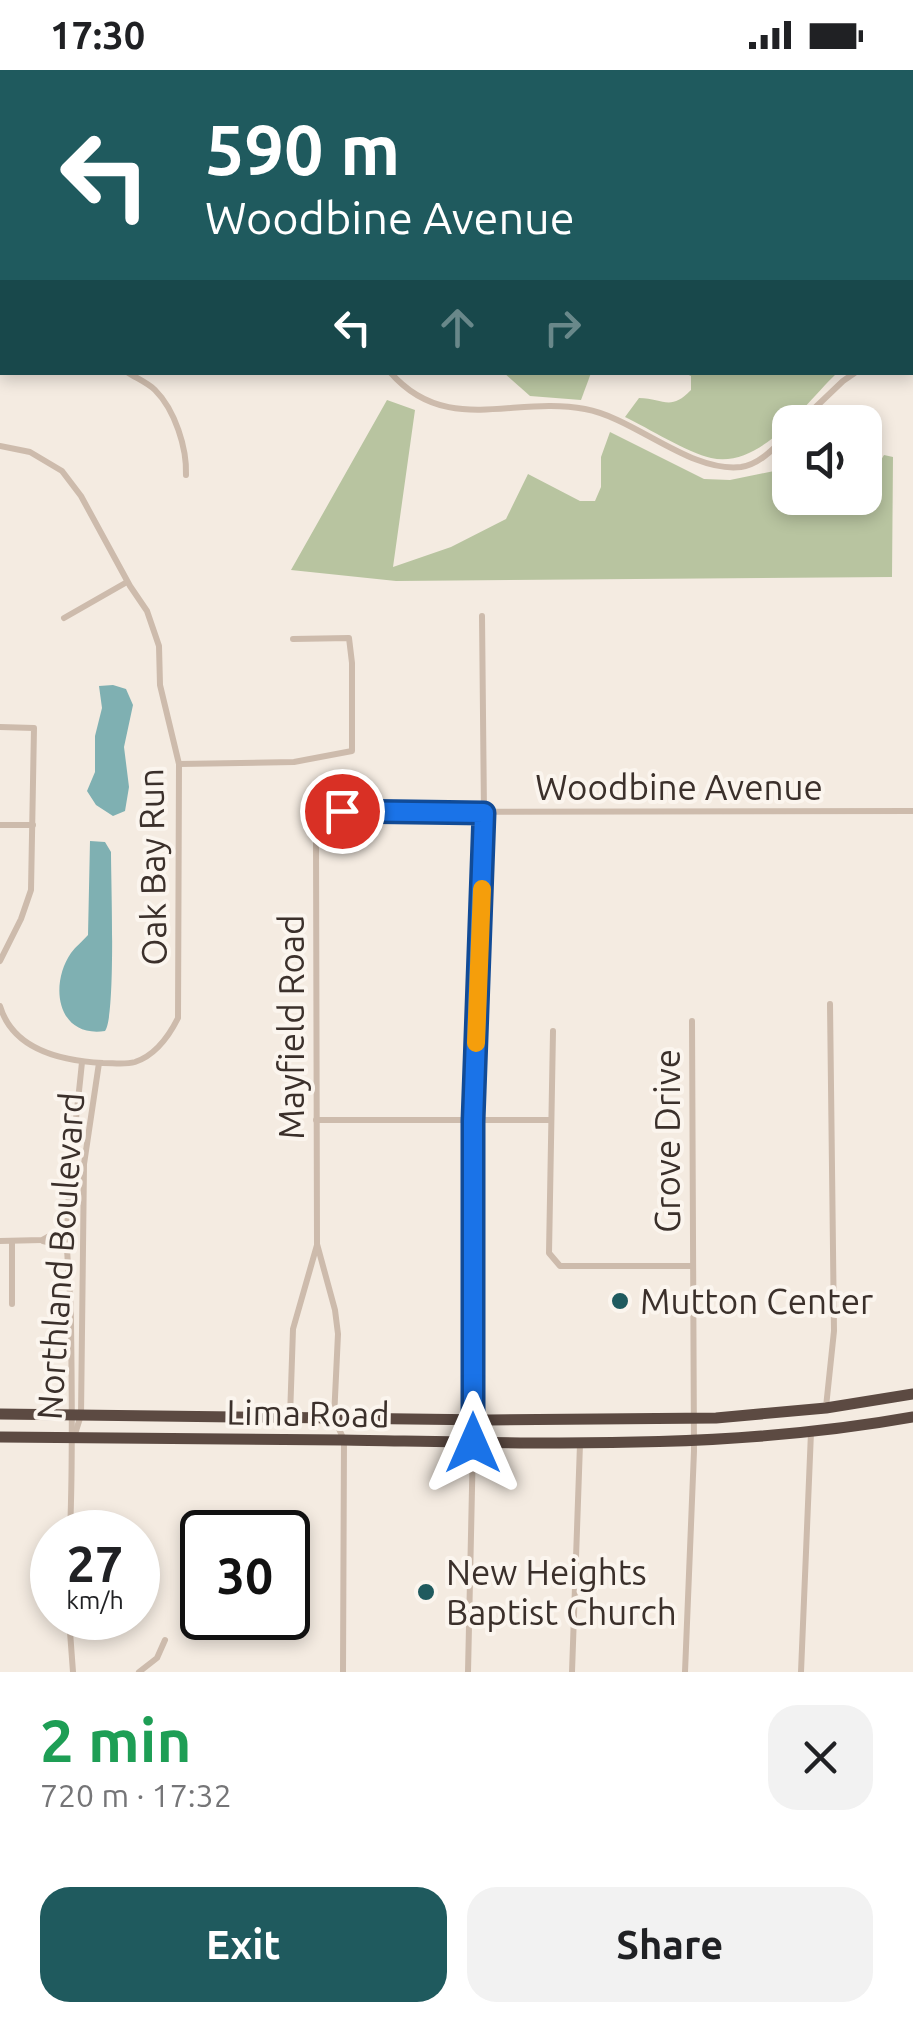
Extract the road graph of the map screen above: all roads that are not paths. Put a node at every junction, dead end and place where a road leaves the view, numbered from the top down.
1 (132, 375) edge
2 (392, 375) edge
3 (852, 375) edge
4 (818, 405) edge
5 (0, 446) edge
6 (772, 450) edge
7 (186, 475) dead end
8 (128, 582) junction
9 (482, 616) dead end
10 (64, 618) dead end
11 (293, 639) dead end
12 (0, 727) edge
13 (179, 764) junction
14 (913, 811) edge
15 (326, 812) joint
16 (484, 813) junction
17 (0, 825) edge
18 (33, 825) junction
19 (0, 961) edge
20 (830, 1004) dead end
21 (0, 1006) edge
22 (2, 1017) edge
23 (692, 1021) dead end
24 (553, 1031) dead end
25 (82, 1062) junction
26 (99, 1062) junction
27 (316, 1120) junction
28 (551, 1120) junction
29 (473, 1121) junction
30 (75, 1125) junction
31 (90, 1125) junction
32 (68, 1234) junction
33 (42, 1240) junction
34 (0, 1241) edge
35 (12, 1241) junction
36 (317, 1244) junction
37 (68, 1247) junction
38 (691, 1266) junction
39 (12, 1304) dead end
40 (913, 1394) edge
41 (826, 1408) junction
42 (0, 1414) edge
43 (76, 1415) junction
44 (290, 1417) junction
45 (913, 1417) edge
46 (334, 1418) junction
47 (692, 1418) junction
48 (473, 1420) junction
49 (812, 1432) junction
50 (0, 1437) edge
51 (74, 1438) junction
52 (344, 1440) junction
53 (694, 1442) junction
54 (473, 1443) junction
55 (580, 1444) junction
56 (71, 1510) edge
57 (71, 1640) edge
58 (165, 1640) dead end
59 (73, 1672) edge
60 (140, 1672) edge
61 (344, 1672) edge
62 (468, 1672) edge
63 (572, 1672) edge
64 (685, 1672) edge
65 (801, 1672) edge

1 - 7 street
2 - 6 street
3 - 4 street
5 - 8 street, Oak Bay Run
8 - 10 street
8 - 13 street, Oak Bay Run
9 - 16 street
11 - 13 street
12 - 18 street
13 - 26 street, Oak Bay Run
14 - 16 street, Woodbine Avenue
15 - 16 street, Woodbine Avenue
15 - 27 street, Mayfield Road
16 - 29 street
17 - 18 street
18 - 19 street
20 - 41 street
21 - 22 street
22 - 25 street, Oak Bay Run
23 - 38 street, Grove Drive
24 - 28 street
25 - 26 street, Oak Bay Run
25 - 30 street, Northland Boulevard
26 - 31 street, Northland Boulevard
27 - 29 street
27 - 36 street, Mayfield Road
28 - 29 street
28 - 38 street
29 - 48 street
30 - 31 street
30 - 32 street, Northland Boulevard
31 - 43 street, Northland Boulevard
32 - 33 street
32 - 37 street, Northland Boulevard
33 - 35 street
33 - 37 street
34 - 35 street
35 - 39 street
36 - 44 street
36 - 46 street
37 - 43 street, Northland Boulevard
38 - 47 street, Grove Drive
40 - 41 highway, Lima Road
41 - 47 highway, Lima Road
42 - 43 highway, Lima Road
43 - 44 highway, Lima Road
43 - 51 street, Northland Boulevard
44 - 46 highway, Lima Road
45 - 49 highway, Lima Road
46 - 48 highway, Lima Road
46 - 52 street
47 - 48 highway, Lima Road
47 - 53 street, Grove Drive
48 - 54 street
49 - 53 highway, Lima Road
49 - 65 street
50 - 51 highway, Lima Road
51 - 52 highway, Lima Road
51 - 56 street, Northland Boulevard
52 - 54 highway, Lima Road
52 - 61 street
53 - 55 highway, Lima Road
53 - 64 street, Grove Drive
54 - 55 highway, Lima Road
54 - 62 street
55 - 63 street
57 - 59 street
58 - 60 street

